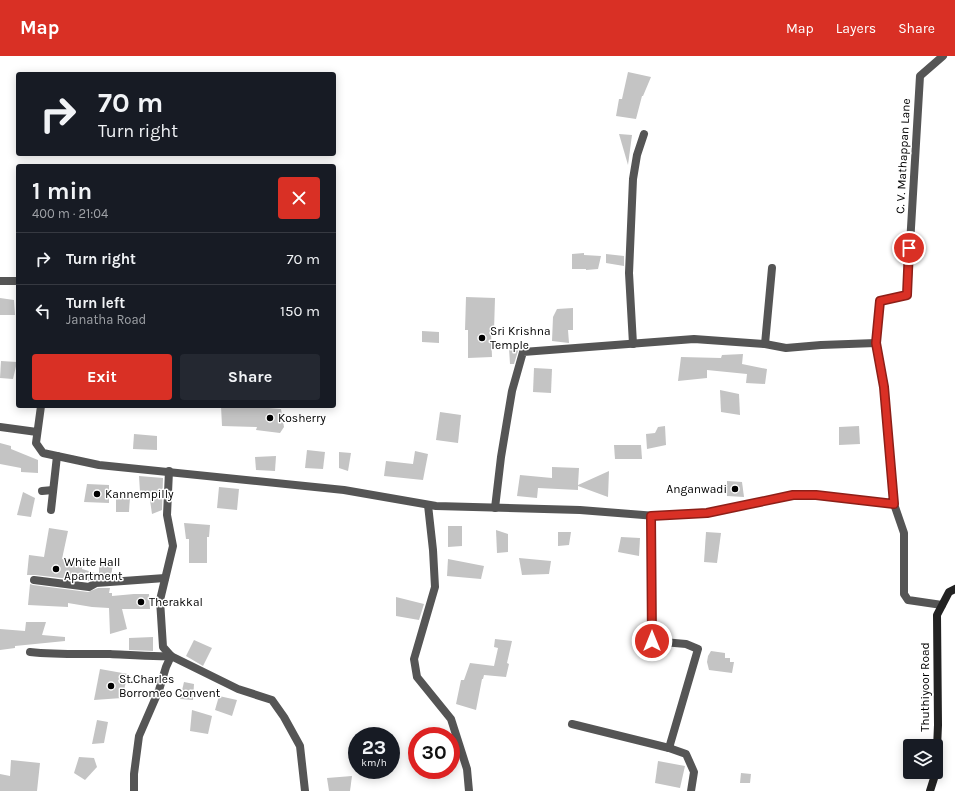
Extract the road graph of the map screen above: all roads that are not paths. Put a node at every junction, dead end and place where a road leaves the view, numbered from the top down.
1 (943, 56) edge
2 (644, 134) dead end
3 (772, 268) dead end
4 (0, 281) edge
5 (16, 281) edge
6 (876, 343) junction
7 (633, 344) junction
8 (765, 344) junction
9 (41, 408) edge
10 (0, 427) edge
11 (37, 432) junction
12 (57, 456) junction
13 (169, 471) junction
14 (53, 490) junction
15 (42, 491) dead end
16 (428, 504) junction
17 (894, 504) junction
18 (495, 508) junction
19 (51, 510) dead end
20 (651, 516) junction
21 (165, 578) junction
22 (34, 580) dead end
23 (955, 589) edge
24 (942, 605) junction
25 (30, 652) dead end
26 (171, 656) junction
27 (572, 724) dead end
28 (669, 748) junction
29 (134, 791) edge
30 (305, 791) edge
31 (469, 791) edge
32 (691, 791) edge
33 (930, 791) edge

1 - 6 street, C. V. Mathappan Lane
2 - 7 street
3 - 8 street
4 - 5 street
6 - 8 street
6 - 17 street
7 - 8 street
7 - 18 street
9 - 11 street
10 - 11 street
11 - 12 street
12 - 13 street
12 - 14 street
13 - 16 street
13 - 21 street
14 - 15 street
14 - 19 street
16 - 18 street
16 - 31 street
17 - 20 street
17 - 24 street
18 - 20 street
20 - 28 street
21 - 22 street
21 - 26 street
23 - 24 main road, Thuthiyoor Road
24 - 33 main road, Thuthiyoor Road
25 - 26 street
26 - 29 street
26 - 30 street
27 - 28 street
28 - 32 street

